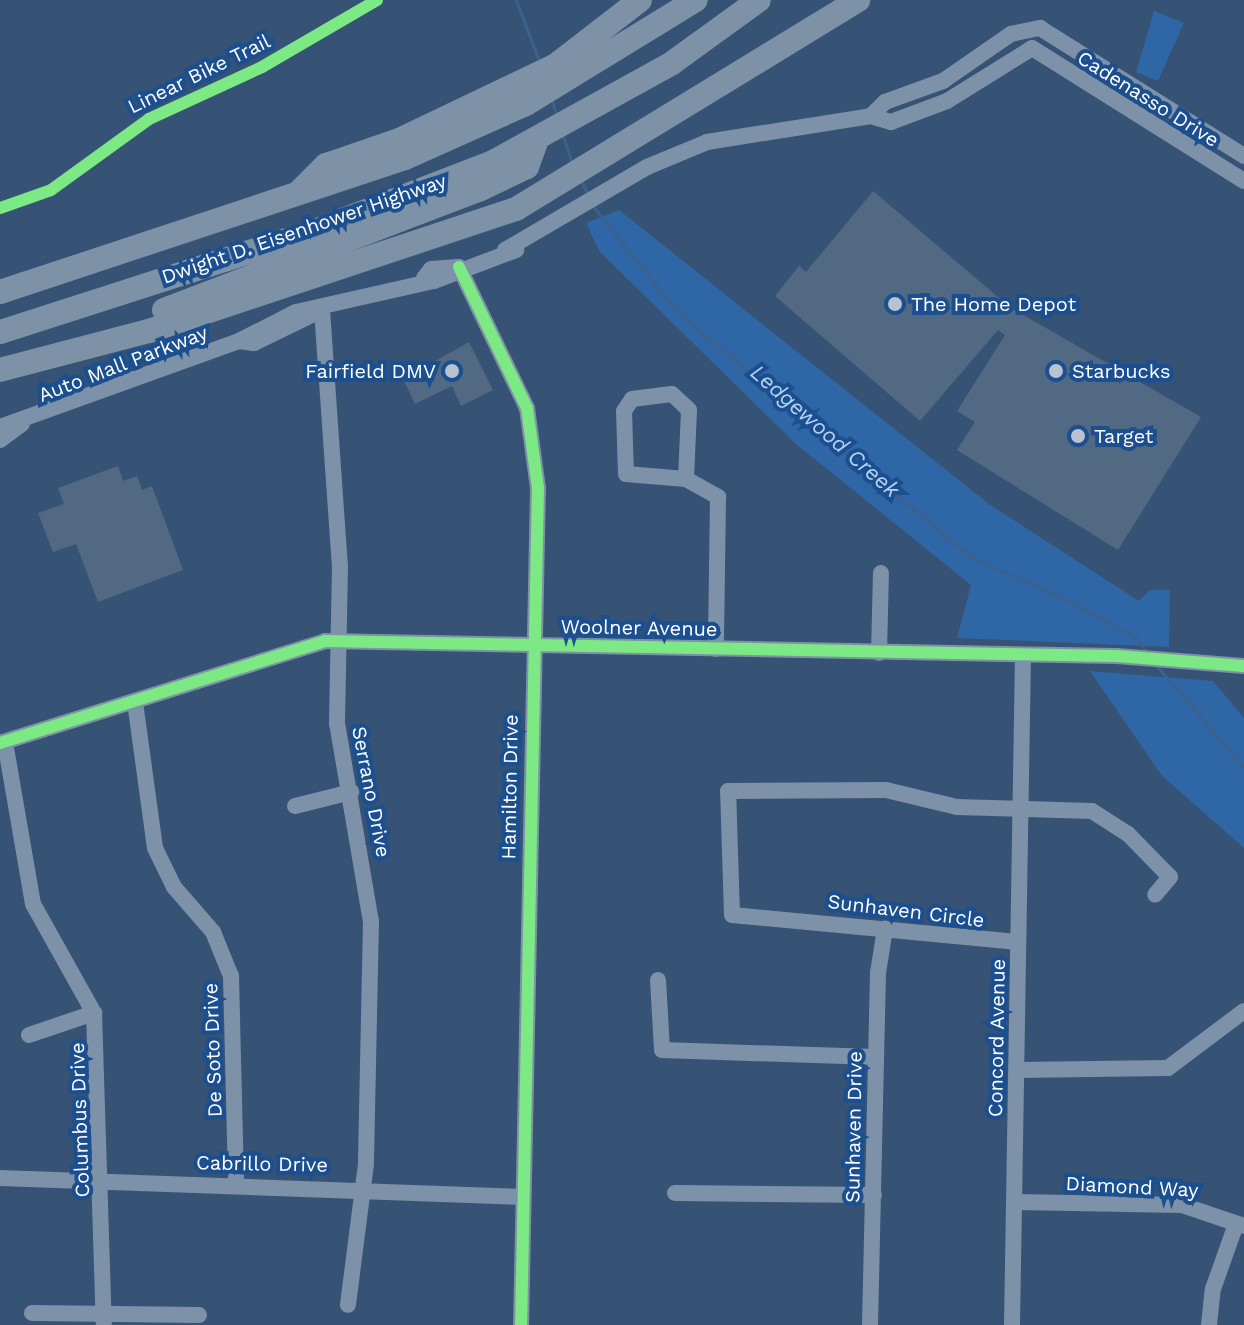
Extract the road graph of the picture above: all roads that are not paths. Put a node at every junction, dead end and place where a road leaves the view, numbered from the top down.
1 (640, 0) edge
2 (696, 0) edge
3 (759, 0) edge
4 (858, 0) edge
5 (1034, 28) joint
6 (1032, 48) joint
7 (560, 74) junction
8 (871, 116) junction
9 (536, 142) junction
10 (1244, 156) edge
11 (1244, 181) edge
12 (459, 267) junction
13 (0, 292) edge
14 (322, 310) junction
15 (0, 332) edge
16 (39, 360) junction
17 (0, 370) edge
18 (22, 424) junction
19 (0, 427) edge
20 (0, 440) edge
21 (686, 479) junction
22 (881, 573) dead end
23 (338, 640) junction
24 (532, 646) junction
25 (716, 649) junction
26 (879, 653) junction
27 (1023, 655) junction
28 (1244, 666) edge
29 (135, 702) junction
30 (3, 742) edge
31 (351, 792) junction
32 (295, 806) dead end
33 (1022, 807) junction
34 (1155, 895) dead end
35 (885, 929) junction
36 (1018, 942) junction
37 (658, 980) dead end
38 (1244, 1011) edge
39 (94, 1013) junction
40 (29, 1035) dead end
41 (875, 1057) junction
42 (1017, 1070) junction
43 (0, 1178) edge
44 (103, 1181) junction
45 (236, 1182) junction
46 (361, 1186) junction
47 (675, 1193) dead end
48 (874, 1195) junction
49 (523, 1197) junction
50 (1015, 1202) junction
51 (1240, 1225) edge
52 (348, 1305) dead end
53 (32, 1313) dead end
54 (199, 1315) dead end
55 (104, 1320) edge
56 (521, 1325) edge
57 (870, 1325) edge
58 (1012, 1325) edge
59 (1209, 1325) edge

1 - 7 highway
2 - 7 highway, Dwight D. Eisenhower Highway
3 - 9 highway, Dwight D. Eisenhower Highway
4 - 16 highway
5 - 8 street, Auto Mall Parkway
5 - 10 street, Cadenasso Drive
6 - 8 street, Auto Mall Parkway
6 - 11 street, Cadenasso Drive
7 - 13 highway, Dwight D. Eisenhower Highway
8 - 12 street, Auto Mall Parkway
9 - 15 highway, Dwight D. Eisenhower Highway
9 - 16 highway
12 - 14 street, Auto Mall Parkway
12 - 24 street, Hamilton Drive
14 - 18 street, Auto Mall Parkway
14 - 23 street, Serrano Drive
16 - 17 highway
18 - 19 street, Auto Mall Parkway
18 - 20 street, Auto Mall Parkway
21 - 21 street
21 - 25 street
22 - 26 street
23 - 24 street, Woolner Avenue
23 - 29 street, Woolner Avenue
23 - 31 street, Serrano Drive
24 - 25 street, Woolner Avenue
24 - 49 street, Hamilton Drive
25 - 26 street, Woolner Avenue
26 - 27 street, Woolner Avenue
27 - 28 street, Woolner Avenue
27 - 33 street, Concord Avenue
29 - 30 street, Woolner Avenue
29 - 45 street, De Soto Drive
30 - 39 street, Columbus Drive
31 - 32 street
31 - 46 street, Serrano Drive
33 - 34 street
33 - 35 street, Sunhaven Circle
33 - 36 street, Concord Avenue
35 - 36 street, Sunhaven Circle
35 - 41 street, Sunhaven Drive
36 - 42 street, Concord Avenue
37 - 41 street
38 - 42 street
39 - 40 street
39 - 44 street, Columbus Drive
41 - 48 street, Sunhaven Drive
42 - 50 street, Concord Avenue
43 - 44 street, Cabrillo Drive
44 - 45 street, Cabrillo Drive
44 - 55 street, Columbus Drive
45 - 46 street, Cabrillo Drive
46 - 49 street, Cabrillo Drive
46 - 52 street, Serrano Drive
47 - 48 street
48 - 57 street, Sunhaven Drive
49 - 56 street, Hamilton Drive
50 - 51 street, Diamond Way
50 - 58 street, Concord Avenue
51 - 59 street
53 - 55 street
54 - 55 street

